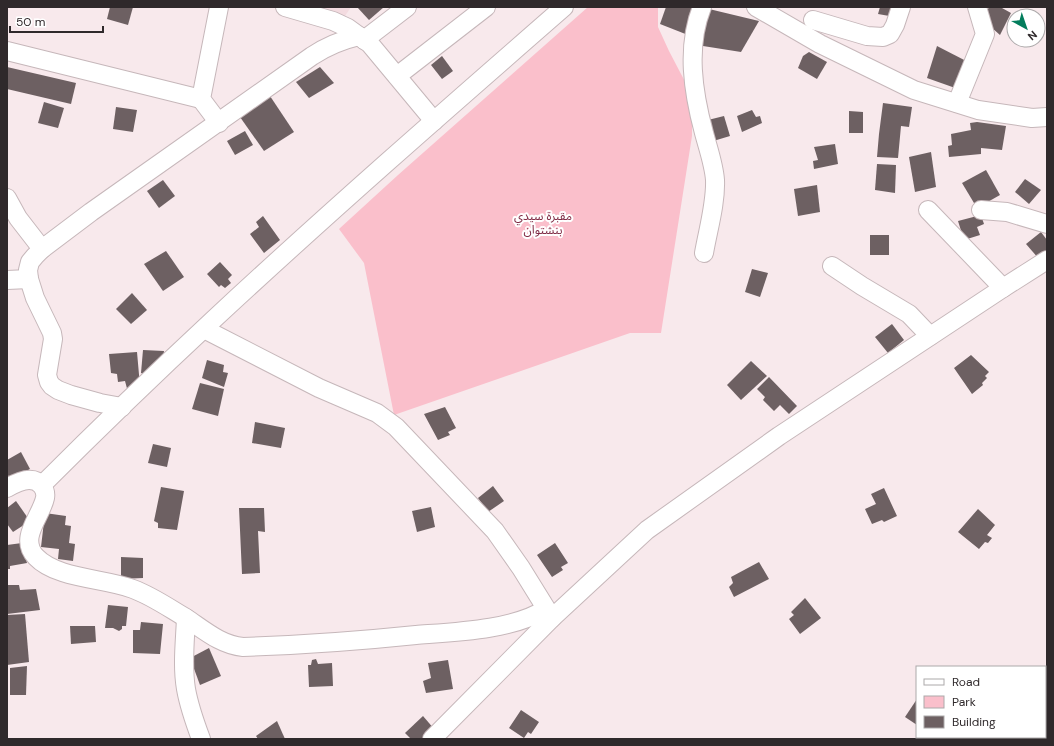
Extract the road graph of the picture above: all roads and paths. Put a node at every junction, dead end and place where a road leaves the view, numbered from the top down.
1 (219, 7) edge
2 (285, 7) edge
3 (407, 7) edge
4 (486, 7) edge
5 (564, 7) edge
6 (702, 7) edge
7 (756, 7) edge
8 (901, 7) edge
9 (977, 7) edge
10 (813, 13) edge
11 (362, 38) junction
12 (814, 40) junction
13 (7, 51) edge
14 (397, 76) junction
15 (201, 99) junction
16 (957, 103) junction
17 (1047, 117) edge
18 (434, 121) junction
19 (219, 123) junction
20 (7, 198) edge
21 (928, 210) dead end
22 (981, 210) dead end
23 (1047, 224) edge
24 (42, 249) junction
25 (704, 253) dead end
26 (1047, 260) edge
27 (832, 266) dead end
28 (29, 279) junction
29 (7, 280) edge
30 (1003, 288) junction
31 (204, 329) junction
32 (930, 336) junction
33 (122, 407) junction
34 (42, 485) junction
35 (7, 488) edge
36 (549, 614) junction
37 (186, 618) junction
38 (201, 739) edge
39 (432, 739) edge

1 - 15 street
2 - 11 street
3 - 11 street
4 - 14 street
5 - 18 street
6 - 25 street
7 - 12 street
8 - 10 street
9 - 16 street
10 - 12 street
11 - 14 street
11 - 19 street
12 - 16 street
13 - 15 street
14 - 18 street
15 - 19 street
16 - 17 street
18 - 31 street
19 - 24 street
20 - 24 street
21 - 30 street
22 - 23 street
24 - 28 street
26 - 30 street
27 - 32 street
28 - 29 street
28 - 33 street
30 - 32 street
31 - 33 street
31 - 36 street
32 - 36 street
33 - 34 street
34 - 35 street
34 - 37 street
36 - 37 street
36 - 39 street
37 - 38 street

